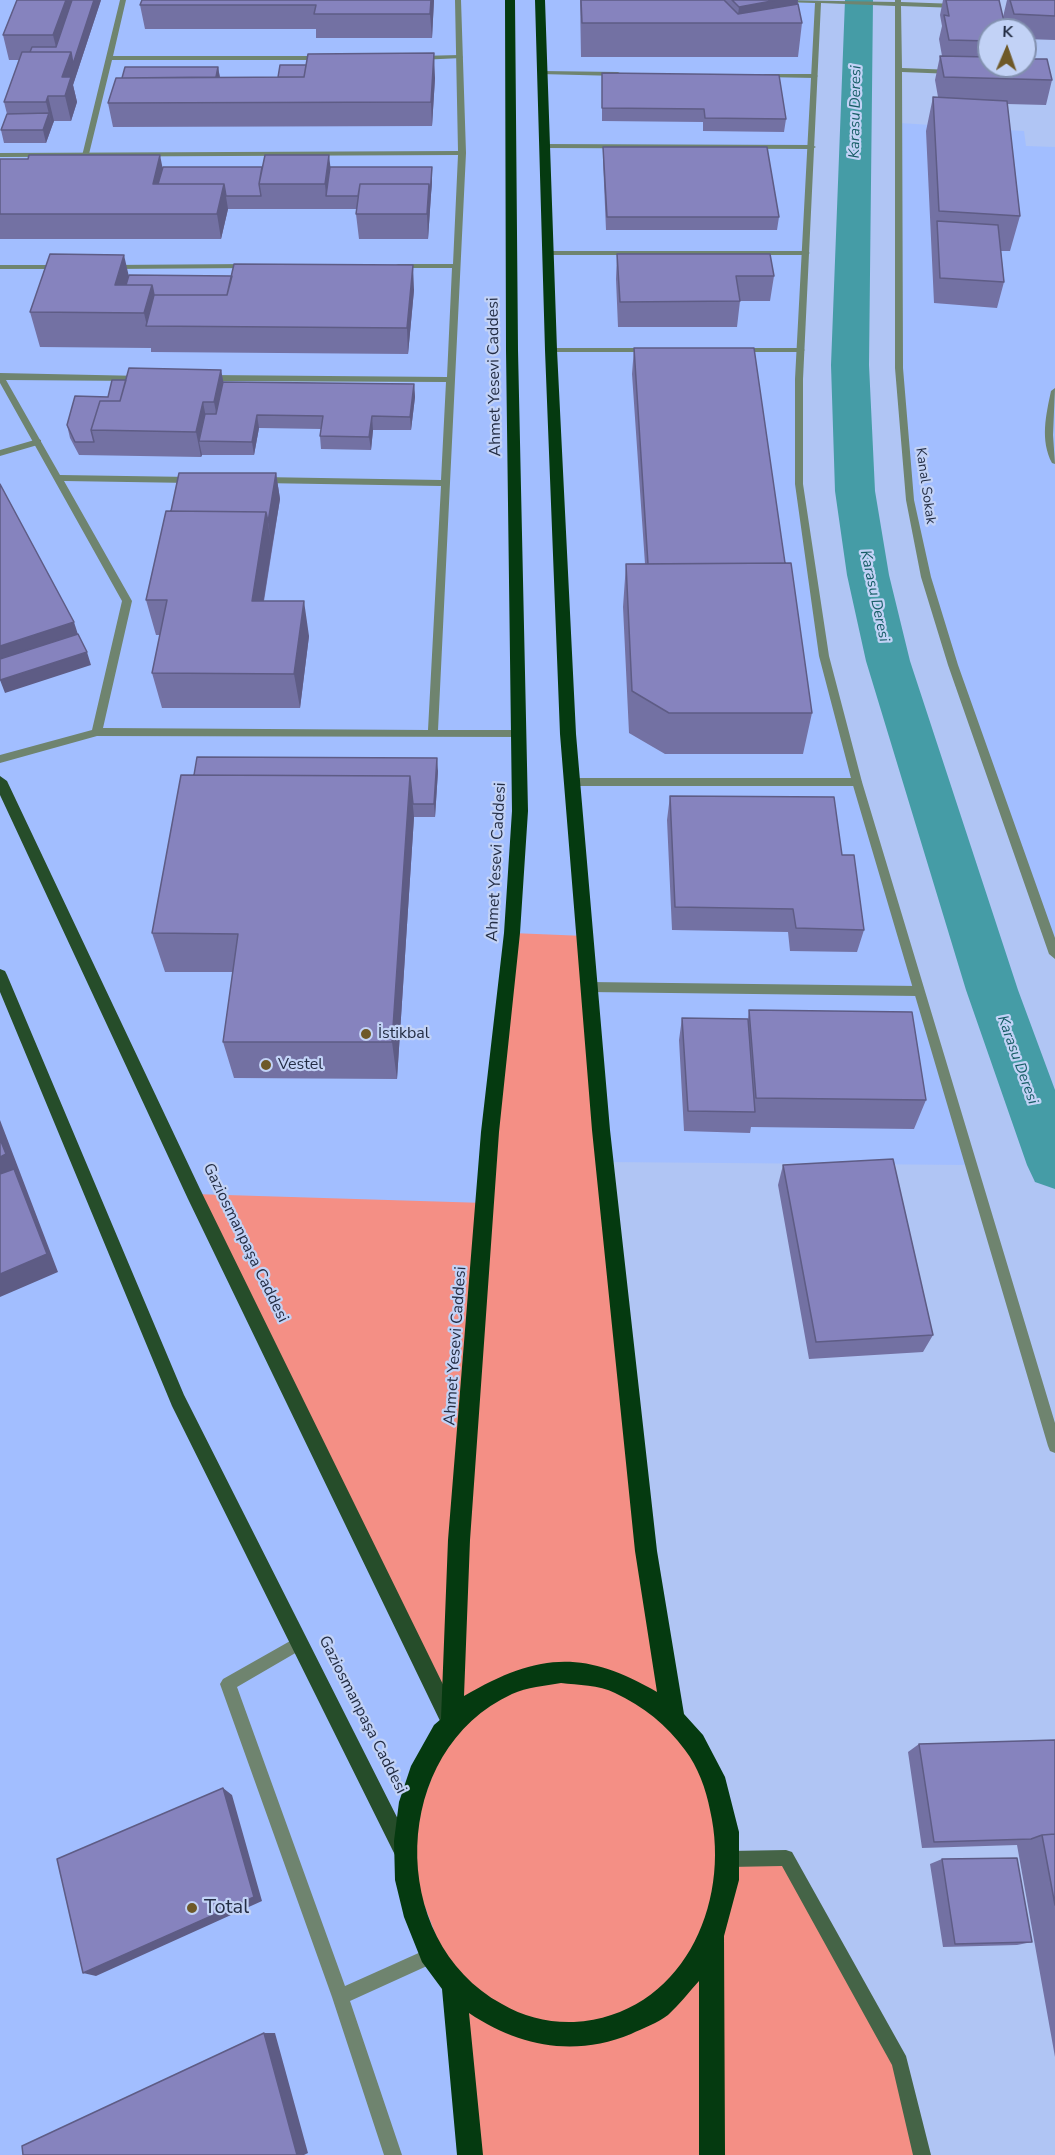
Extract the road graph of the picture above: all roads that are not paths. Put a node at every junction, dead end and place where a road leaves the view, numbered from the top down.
1 (123, 0) edge
2 (458, 0) edge
3 (510, 0) edge
4 (540, 0) edge
5 (771, 0) edge
6 (818, 0) edge
7 (898, 2) edge
8 (965, 6) edge
9 (460, 57) junction
10 (109, 58) junction
11 (331, 58) edge
12 (413, 58) edge
13 (900, 70) junction
14 (960, 72) edge
15 (542, 73) junction
16 (625, 74) edge
17 (755, 76) edge
18 (815, 76) junction
19 (545, 146) junction
20 (812, 147) junction
21 (462, 153) junction
22 (0, 154) edge
23 (85, 154) junction
24 (548, 253) junction
25 (806, 253) junction
26 (258, 266) edge
27 (386, 266) edge
28 (457, 266) junction
29 (0, 267) edge
30 (70, 267) edge
31 (105, 267) edge
32 (551, 350) junction
33 (658, 350) edge
34 (730, 350) edge
35 (801, 350) junction
36 (0, 376) edge
37 (155, 378) edge
38 (202, 378) edge
39 (451, 380) junction
40 (1055, 391) edge
41 (38, 442) junction
42 (0, 453) edge
43 (1055, 461) edge
44 (58, 478) junction
45 (199, 480) edge
46 (246, 480) edge
47 (445, 483) junction
48 (97, 732) junction
49 (433, 734) junction
50 (520, 734) junction
51 (0, 759) edge
52 (0, 781) edge
53 (572, 782) junction
54 (856, 782) junction
55 (1055, 954) edge
56 (0, 975) edge
57 (589, 987) junction
58 (918, 991) junction
59 (1055, 1446) edge
60 (299, 1643) junction
61 (673, 1718) junction
62 (452, 1723) junction
63 (404, 1851) junction
64 (730, 1859) junction
65 (712, 1938) junction
66 (432, 1955) junction
67 (454, 1983) junction
68 (340, 1997) junction
69 (393, 2155) edge
70 (470, 2155) edge
71 (712, 2155) edge
72 (922, 2155) edge

1 - 10 street
2 - 9 street
3 - 50 highway, Ahmet Yesevi Caddesi
4 - 15 highway
5 - 6 street
6 - 7 street
6 - 18 street
7 - 8 street
7 - 13 street, Kanal Sokak
9 - 12 street
9 - 21 street
10 - 11 street
10 - 23 street
13 - 14 street
13 - 55 street, Kanal Sokak
15 - 16 street
15 - 19 highway
17 - 18 street
18 - 20 street
19 - 20 street
19 - 24 highway
20 - 25 street
21 - 23 street
21 - 28 street
22 - 23 street
24 - 25 street
24 - 32 highway
25 - 35 street
26 - 31 street
27 - 28 street
28 - 39 street
29 - 30 street
32 - 33 street
32 - 53 highway
34 - 35 street
35 - 54 street
36 - 37 street
36 - 41 street
38 - 39 street
39 - 47 street
40 - 43 street
41 - 42 street
41 - 44 street
44 - 45 street
44 - 48 street
46 - 47 street
47 - 49 street
48 - 49 street
48 - 51 street
49 - 50 street
50 - 62 highway, Ahmet Yesevi Caddesi
52 - 62 main road, Gaziosmanpaşa Caddesi
53 - 54 street
53 - 57 highway
54 - 58 street
56 - 60 main road, Gaziosmanpaşa Caddesi
57 - 58 street
57 - 61 highway
58 - 59 street
60 - 63 main road, Gaziosmanpaşa Caddesi
60 - 68 street
61 - 62 highway, Gaziosmanpaşa Caddesi
61 - 64 highway, Gaziosmanpaşa Caddesi
62 - 63 highway, Gaziosmanpaşa Caddesi
63 - 66 highway, Gaziosmanpaşa Caddesi
64 - 65 highway, Gaziosmanpaşa Caddesi
64 - 72 street
65 - 67 highway, Gaziosmanpaşa Caddesi
65 - 71 highway, Gaziosmanpaşa Caddesi
66 - 67 highway, Gaziosmanpaşa Caddesi
66 - 68 street
67 - 70 highway
68 - 69 street

